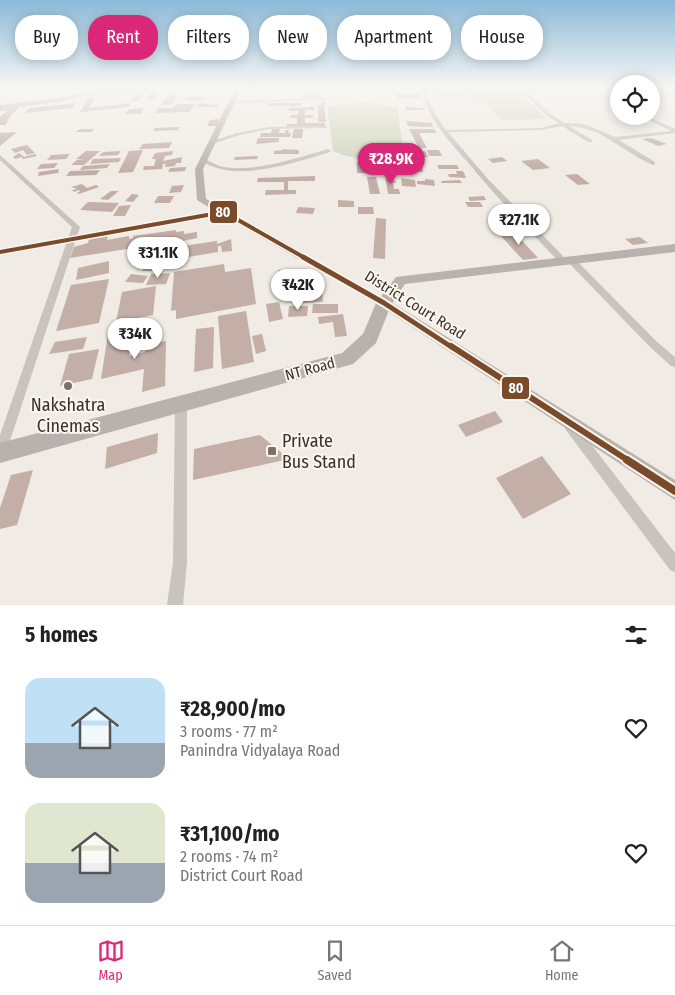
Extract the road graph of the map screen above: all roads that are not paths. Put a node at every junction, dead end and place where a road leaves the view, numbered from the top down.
1 (225, 115) edge
2 (436, 115) edge
3 (549, 115) edge
4 (563, 124) junction
5 (660, 124) edge
6 (325, 127) dead end
7 (446, 131) junction
8 (675, 132) edge
9 (614, 140) junction
10 (590, 141) dead end
11 (212, 142) junction
12 (328, 151) dead end
13 (0, 157) edge
14 (203, 160) junction
15 (653, 163) dead end
16 (224, 212) junction
17 (73, 238) junction
18 (675, 248) edge
19 (0, 252) edge
20 (566, 259) junction
21 (384, 303) junction
22 (675, 363) edge
23 (181, 404) junction
24 (565, 420) junction
25 (0, 453) edge
26 (675, 491) edge
27 (675, 565) edge
28 (175, 605) edge

1 - 11 street
2 - 7 street
3 - 4 street
4 - 7 street
4 - 9 street
4 - 10 street
5 - 8 street
6 - 11 street
7 - 20 street
8 - 9 street
9 - 15 street
11 - 14 street
12 - 14 street
13 - 17 street
14 - 16 street, District Court Road
16 - 17 street
16 - 21 street, District Court Road
17 - 19 street
17 - 25 street
18 - 20 main road, NT Road
20 - 21 main road, NT Road
20 - 22 street
21 - 23 main road, NT Road
21 - 24 street, District Court Road
23 - 25 main road, NT Road
23 - 28 street
24 - 26 street, District Court Road
24 - 27 street

